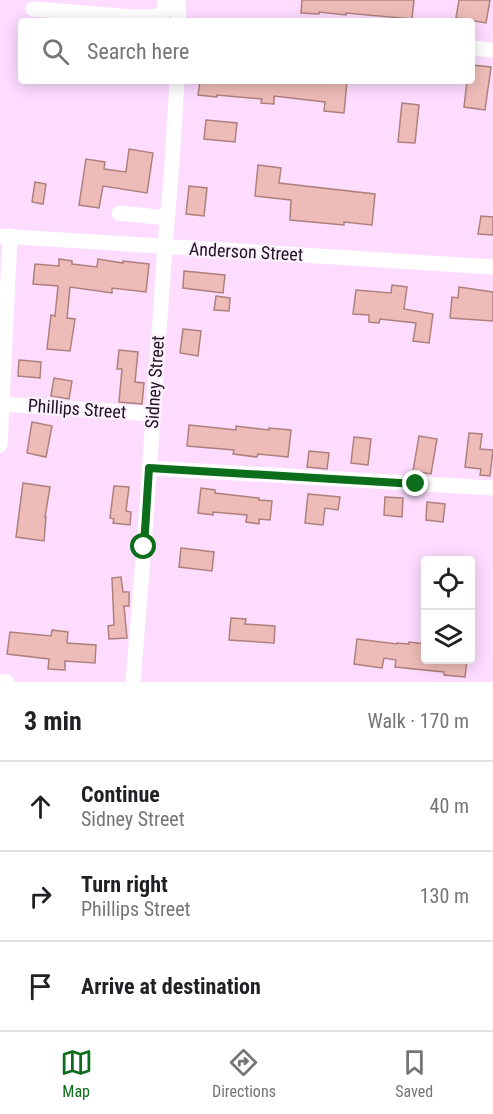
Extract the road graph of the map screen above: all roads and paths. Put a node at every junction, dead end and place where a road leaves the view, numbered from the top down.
1 (165, 0) edge
2 (178, 0) edge
3 (33, 9) dead end
4 (179, 18) edge
5 (475, 48) edge
6 (493, 50) edge
7 (177, 84) edge
8 (119, 213) dead end
9 (167, 218) junction
10 (5, 236) edge
11 (165, 247) junction
12 (493, 267) edge
13 (1, 404) edge
14 (153, 414) junction
15 (0, 445) edge
16 (149, 468) junction
17 (493, 489) edge
18 (0, 682) edge
19 (6, 682) edge
20 (133, 682) edge

1 - 3 street
2 - 4 street
5 - 6 street
7 - 9 street, Sidney Street
8 - 9 street
9 - 11 street, Sidney Street
10 - 11 street, Anderson Street
10 - 13 street
11 - 12 street, Anderson Street
11 - 14 street, Sidney Street
13 - 14 street, Phillips Street
13 - 15 street
14 - 16 street, Sidney Street
16 - 17 street
16 - 20 street, Sidney Street
18 - 19 street

